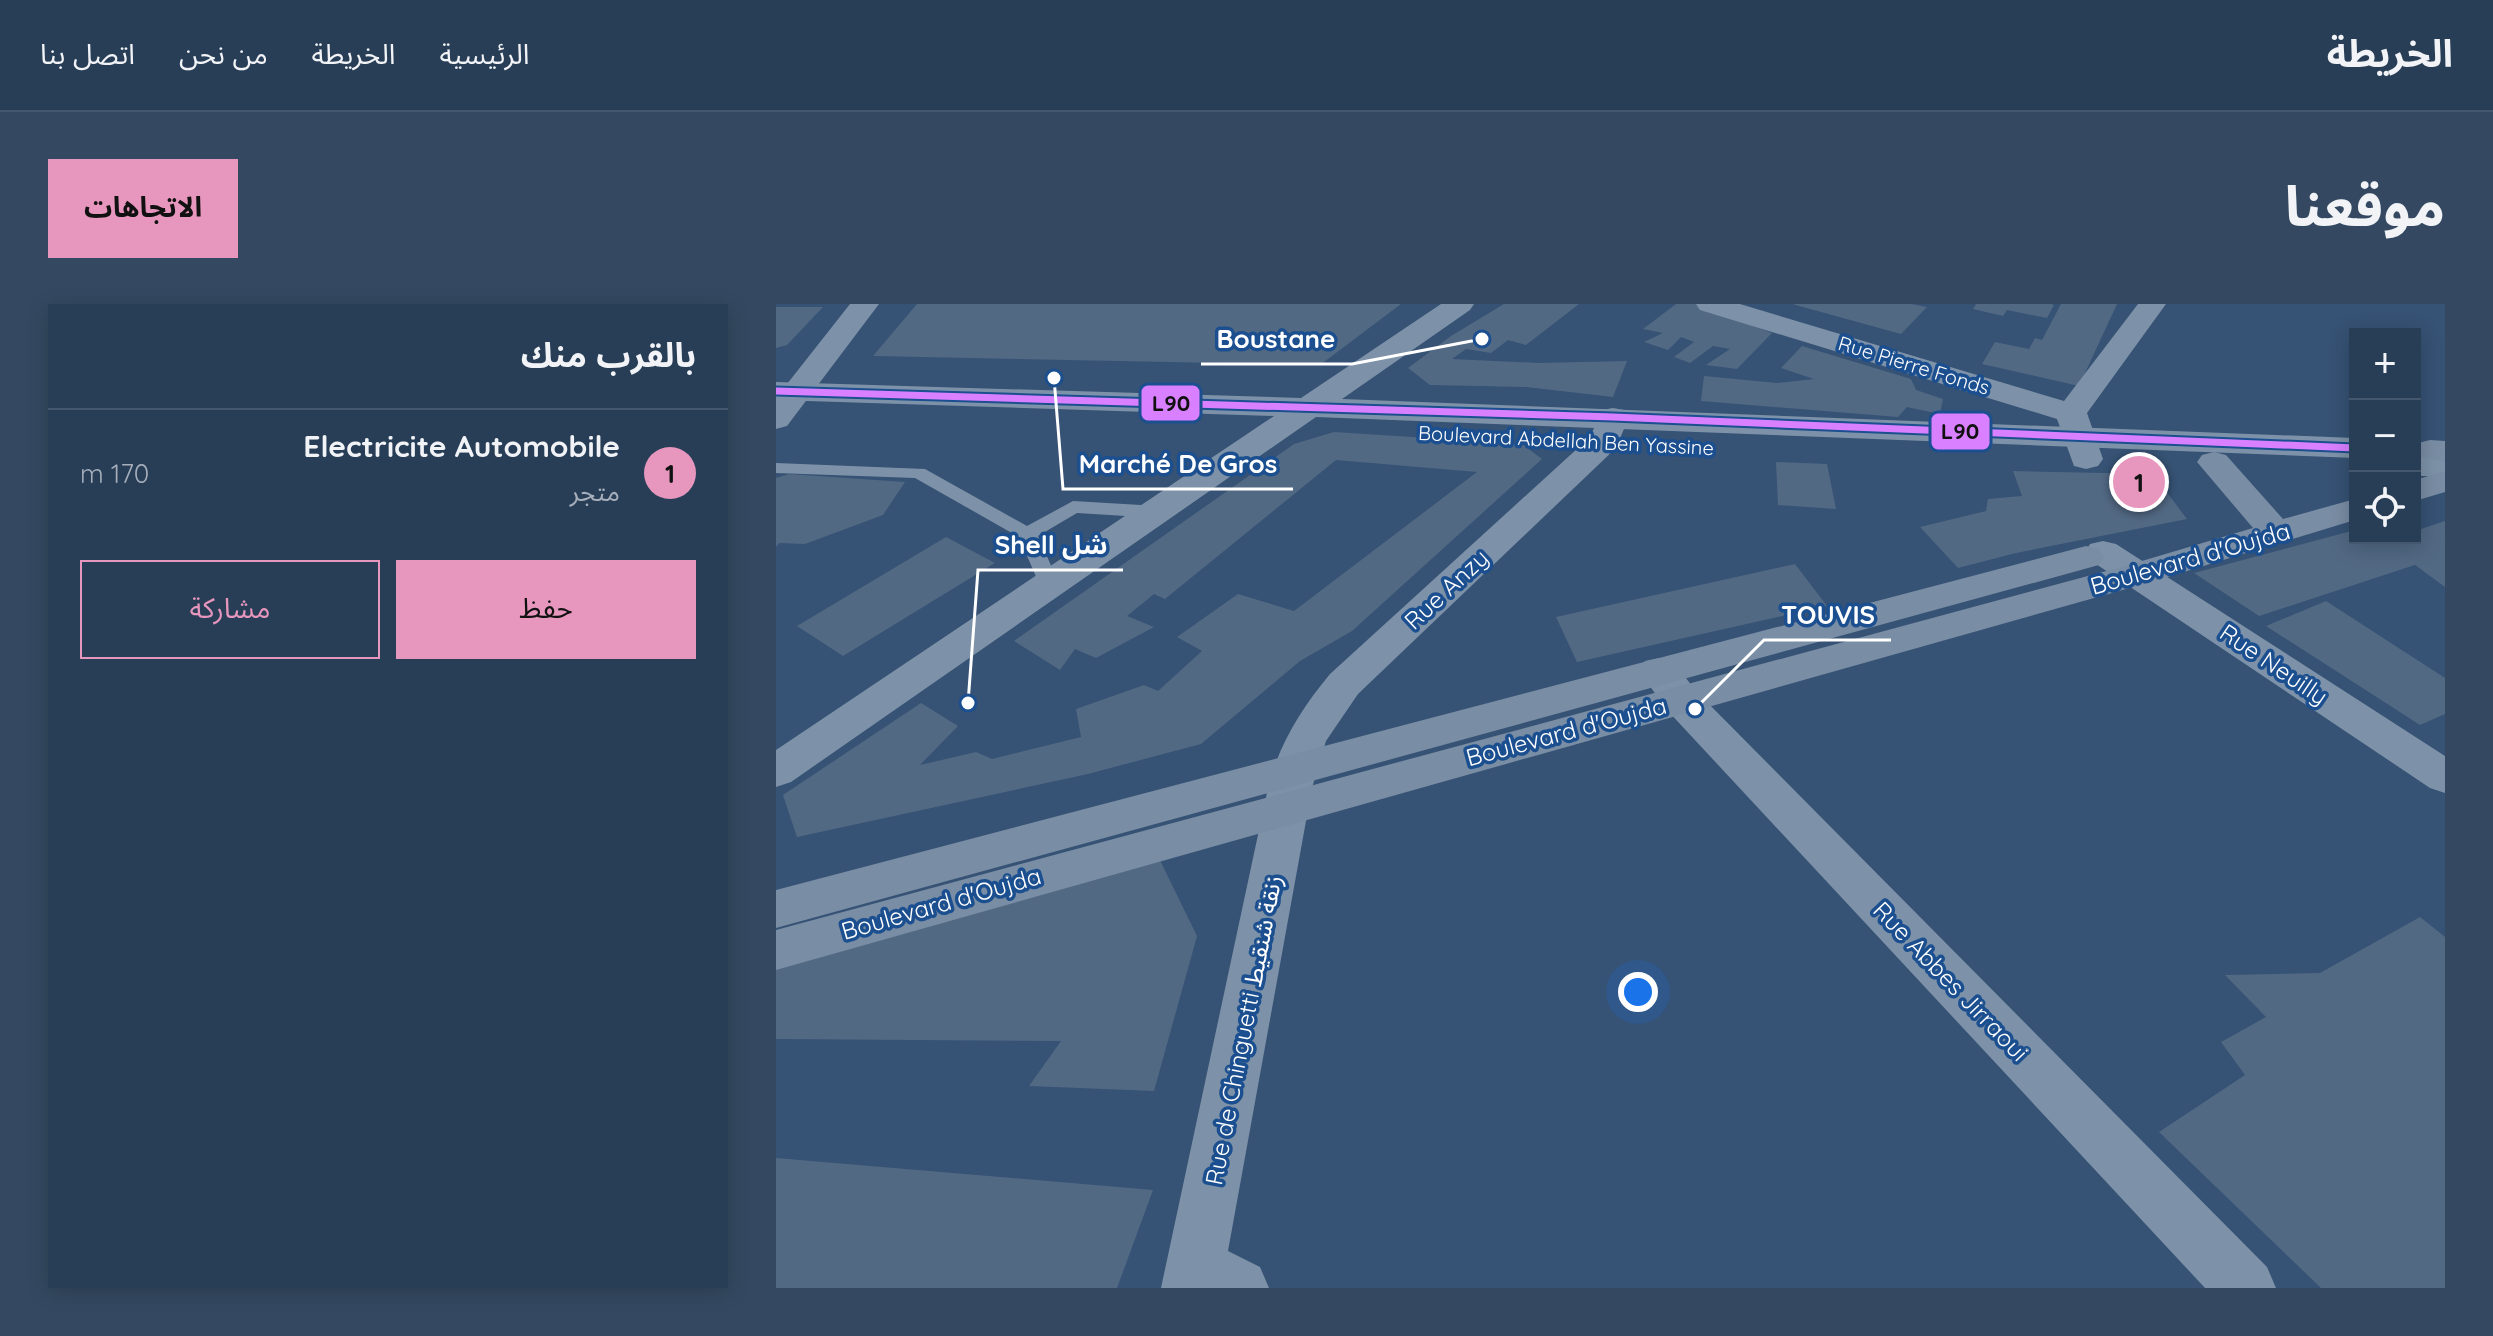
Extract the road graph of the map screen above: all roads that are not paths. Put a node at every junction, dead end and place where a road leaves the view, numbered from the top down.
1 (865, 304) edge
2 (1460, 304) edge
3 (1710, 304) edge
4 (2152, 304) edge
5 (1314, 406) junction
6 (780, 407) edge
7 (1157, 414) junction
8 (1281, 429) junction
9 (1609, 429) junction
10 (2079, 437) junction
11 (2349, 448) edge
12 (2214, 462) junction
13 (2432, 463) edge
14 (2349, 465) edge
15 (776, 468) edge
16 (2421, 481) edge
17 (2349, 488) edge
18 (2349, 510) edge
19 (1158, 512) junction
20 (2266, 521) junction
21 (1027, 534) junction
22 (2103, 552) junction
23 (2138, 574) junction
24 (1050, 586) junction
25 (1984, 600) junction
26 (1670, 686) junction
27 (776, 771) edge
28 (2445, 777) edge
29 (1289, 789) junction
30 (786, 927) edge
31 (1209, 1281) edge
32 (2246, 1288) edge

1 - 6 street
2 - 5 street
3 - 10 street, Rue Pierre Fonds
4 - 10 street
5 - 7 street, Boulevard Abdellah Ben Yassine
5 - 8 street
5 - 9 street, Boulevard Abdellah Ben Yassine
6 - 7 street, Boulevard Abdellah Ben Yassine
7 - 8 street, Boulevard Abdellah Ben Yassine
8 - 9 street, Boulevard Abdellah Ben Yassine
8 - 19 street
9 - 10 street, Boulevard Abdellah Ben Yassine
9 - 29 street, Rue Anzy
10 - 11 street, Boulevard Abdellah Ben Yassine
10 - 12 street, Boulevard Abdellah Ben Yassine
12 - 14 street, Boulevard Abdellah Ben Yassine
12 - 20 main road
13 - 16 main road
15 - 21 lane
17 - 20 main road, Boulevard d'Oujda
18 - 20 main road, Boulevard d'Oujda
19 - 21 lane
19 - 24 street
20 - 22 main road, Boulevard d'Oujda
20 - 23 main road, Boulevard d'Oujda
21 - 24 lane
22 - 23 street, Rue Neuilly
22 - 25 main road, Boulevard d'Oujda
23 - 25 main road, Boulevard d'Oujda
23 - 28 street, Rue Neuilly
24 - 27 street
25 - 26 main road, Boulevard d'Oujda
26 - 29 main road, Boulevard d'Oujda
26 - 32 street, Rue Abbes Jirraoui
29 - 30 main road, Boulevard d'Oujda
29 - 31 street, Rue de Chinguetti زنقة شنقيط

